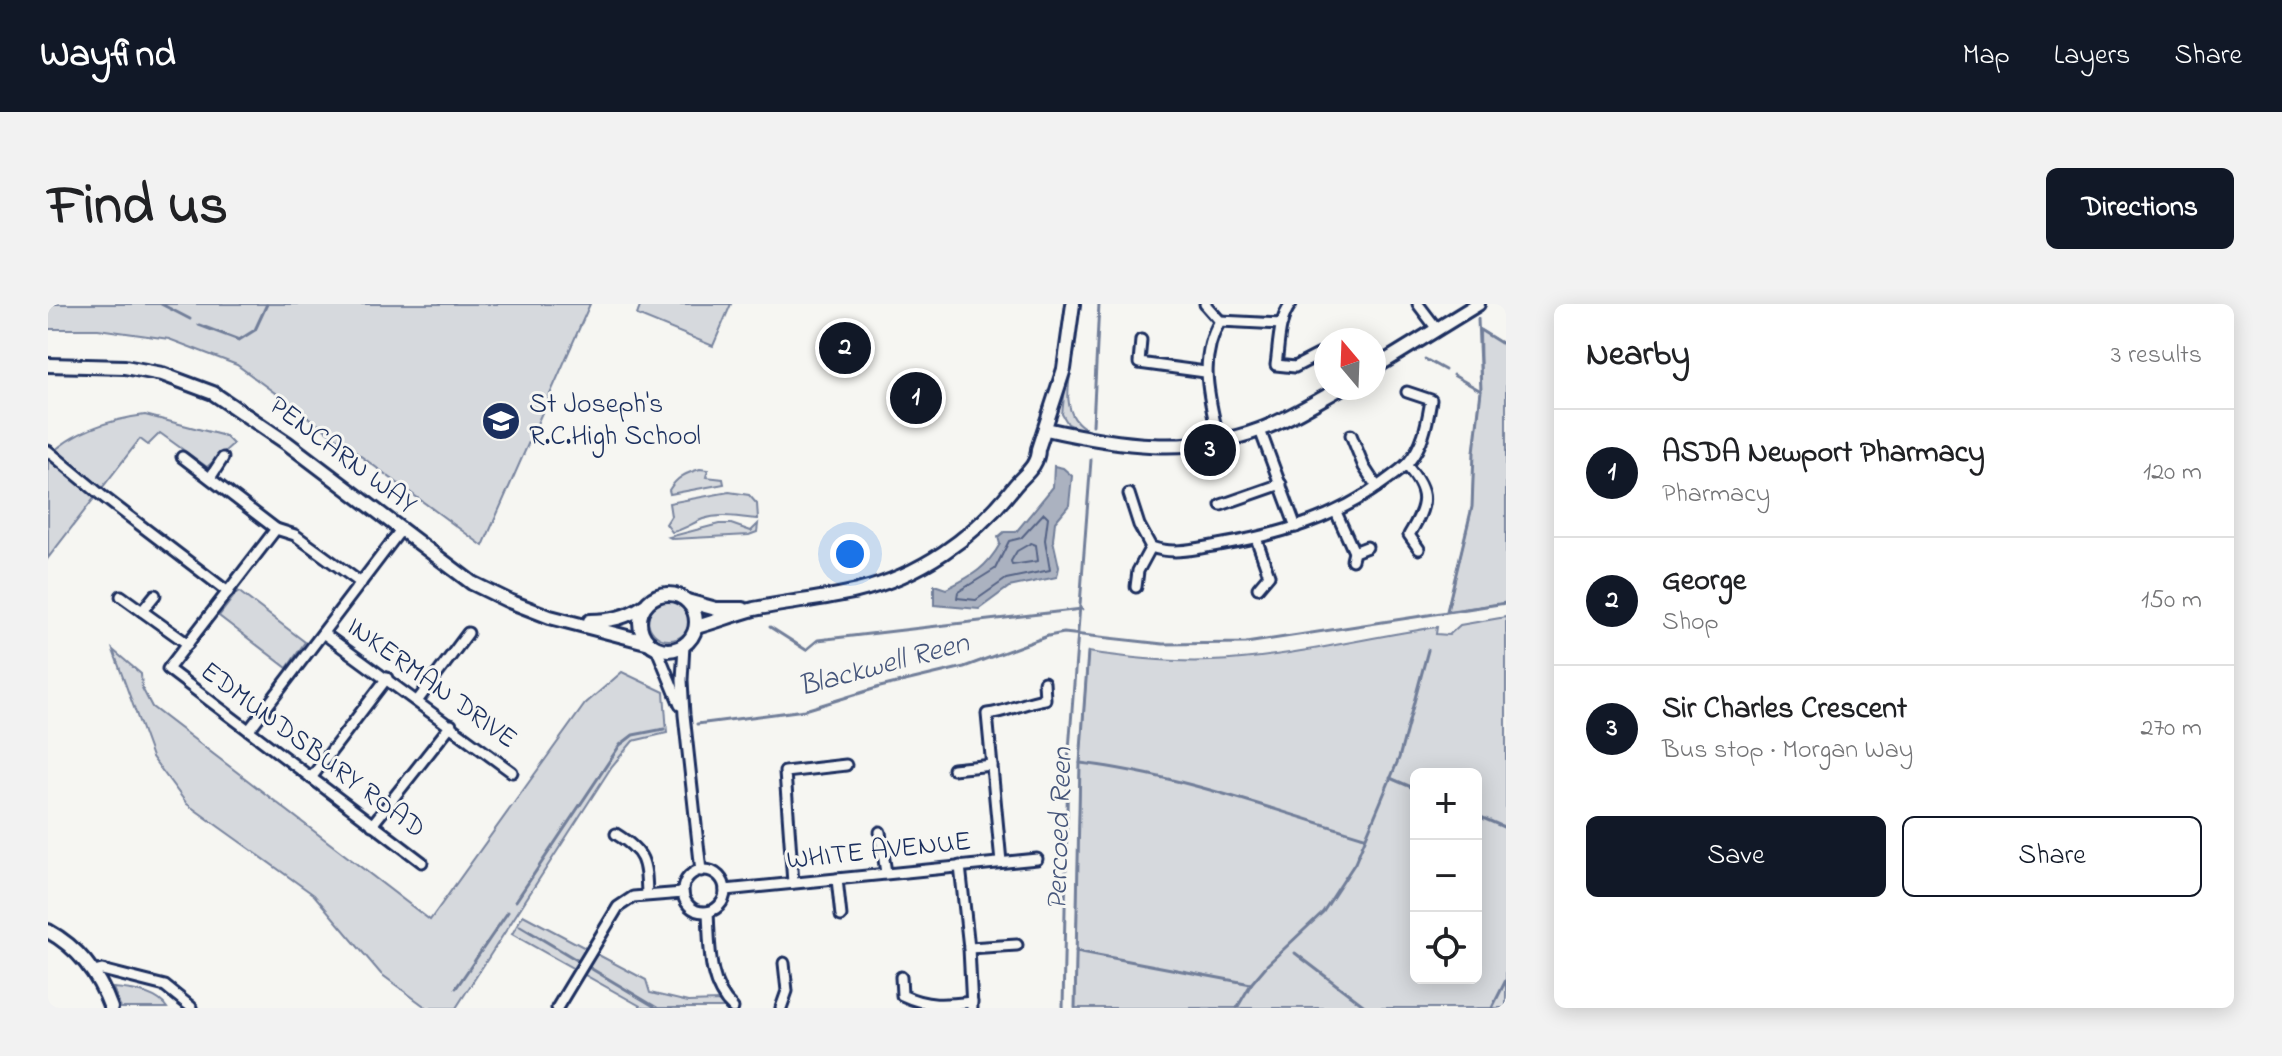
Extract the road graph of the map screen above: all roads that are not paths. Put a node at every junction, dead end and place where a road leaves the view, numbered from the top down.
1 (1073, 304) edge
2 (1205, 304) edge
3 (1291, 304) edge
4 (1418, 304) edge
5 (1478, 304) edge
6 (1220, 321) junction
7 (1282, 324) junction
8 (1437, 329) junction
9 (1141, 340) dead end
10 (1314, 357) edge
11 (1386, 361) edge
12 (48, 365) edge
13 (68, 365) junction
14 (1205, 372) junction
15 (48, 373) edge
16 (1407, 392) dead end
17 (1318, 400) edge
18 (1046, 429) junction
19 (1260, 430) junction
20 (1351, 435) dead end
21 (1219, 441) junction
22 (48, 451) edge
23 (182, 457) dead end
24 (223, 458) dead end
25 (1406, 465) junction
26 (210, 478) junction
27 (1281, 484) junction
28 (1377, 487) junction
29 (1129, 494) dead end
30 (1221, 505) dead end
31 (1336, 512) junction
32 (1296, 527) junction
33 (276, 529) junction
34 (400, 531) junction
35 (1256, 538) junction
36 (1151, 547) junction
37 (1367, 547) dead end
38 (1419, 549) dead end
39 (361, 583) junction
40 (1136, 587) dead end
41 (1258, 588) dead end
42 (228, 592) junction
43 (155, 595) dead end
44 (121, 596) dead end
45 (687, 601) junction
46 (647, 604) junction
47 (753, 610) junction
48 (142, 611) junction
49 (575, 622) junction
50 (696, 627) junction
51 (323, 633) junction
52 (468, 633) dead end
53 (188, 644) junction
54 (653, 645) junction
55 (684, 645) junction
56 (387, 678) junction
57 (1044, 682) dead end
58 (418, 700) junction
59 (684, 715) junction
60 (451, 725) junction
61 (249, 730) junction
62 (846, 765) dead end
63 (992, 765) junction
64 (953, 769) dead end
65 (512, 772) dead end
66 (311, 778) junction
67 (372, 825) junction
68 (880, 832) dead end
69 (616, 834) dead end
70 (1037, 859) dead end
71 (422, 862) dead end
72 (1001, 862) junction
73 (960, 866) junction
74 (701, 871) junction
75 (886, 873) junction
76 (837, 879) junction
77 (793, 883) junction
78 (725, 890) junction
79 (683, 893) junction
80 (647, 895) junction
81 (708, 912) junction
82 (841, 916) dead end
83 (48, 931) edge
84 (1017, 945) dead end
85 (969, 948) junction
86 (784, 963) dead end
87 (94, 972) junction
88 (901, 977) dead end
89 (972, 1005) edge
90 (191, 1007) edge
91 (111, 1008) edge
92 (557, 1008) edge
93 (733, 1008) edge
94 (781, 1008) edge

1 - 18 street
2 - 6 street
3 - 7 street
4 - 8 street
5 - 8 street
6 - 7 street
6 - 14 street
7 - 10 street
8 - 11 street
9 - 14 street
12 - 13 street, PENCARN WAY
13 - 15 street, PENCARN WAY
13 - 34 street, PENCARN WAY
14 - 21 street
16 - 25 street
17 - 19 street
18 - 21 street
18 - 47 street
19 - 21 street
19 - 27 street
20 - 28 street
22 - 42 street
23 - 26 street
24 - 26 street
25 - 28 street
25 - 38 street
26 - 33 street
27 - 30 street
27 - 32 street
28 - 31 street
29 - 36 street
31 - 32 street
31 - 37 street
32 - 35 street
33 - 39 street
33 - 42 street, EDMUNDSBURY ROAD
34 - 39 street
34 - 49 street, PENCARN WAY
35 - 36 street
35 - 41 street
36 - 40 street
39 - 51 street
42 - 53 street, EDMUNDSBURY ROAD
43 - 48 street
44 - 48 street
45 - 46 street
45 - 47 street
45 - 50 street
46 - 49 street, PENCARN WAY
46 - 54 street
47 - 50 street
48 - 53 street
49 - 54 street, PENCARN WAY
50 - 55 street
51 - 56 street, INKERMAN DRIVE
51 - 61 street
52 - 58 street
53 - 61 street, EDMUNDSBURY ROAD
54 - 55 street
54 - 59 street
55 - 59 street
56 - 58 street, INKERMAN DRIVE
56 - 66 street
57 - 63 street
58 - 60 street, INKERMAN DRIVE
59 - 74 street
60 - 65 street, INKERMAN DRIVE
60 - 67 street
61 - 66 street, EDMUNDSBURY ROAD
62 - 77 street
63 - 64 street
63 - 72 street
66 - 67 street, EDMUNDSBURY ROAD
67 - 71 street, EDMUNDSBURY ROAD
68 - 75 street
69 - 80 street
70 - 72 street, WHITE AVENUE
72 - 73 street, WHITE AVENUE
73 - 75 street, WHITE AVENUE
73 - 85 street
74 - 78 street
74 - 79 street
75 - 76 street, WHITE AVENUE
76 - 77 street, WHITE AVENUE
76 - 82 street
77 - 78 street, WHITE AVENUE
78 - 81 street
79 - 80 street
79 - 81 street
80 - 92 street
81 - 93 street
83 - 87 street
84 - 85 street
85 - 89 street
86 - 94 street
87 - 90 street
87 - 91 street
88 - 89 street

